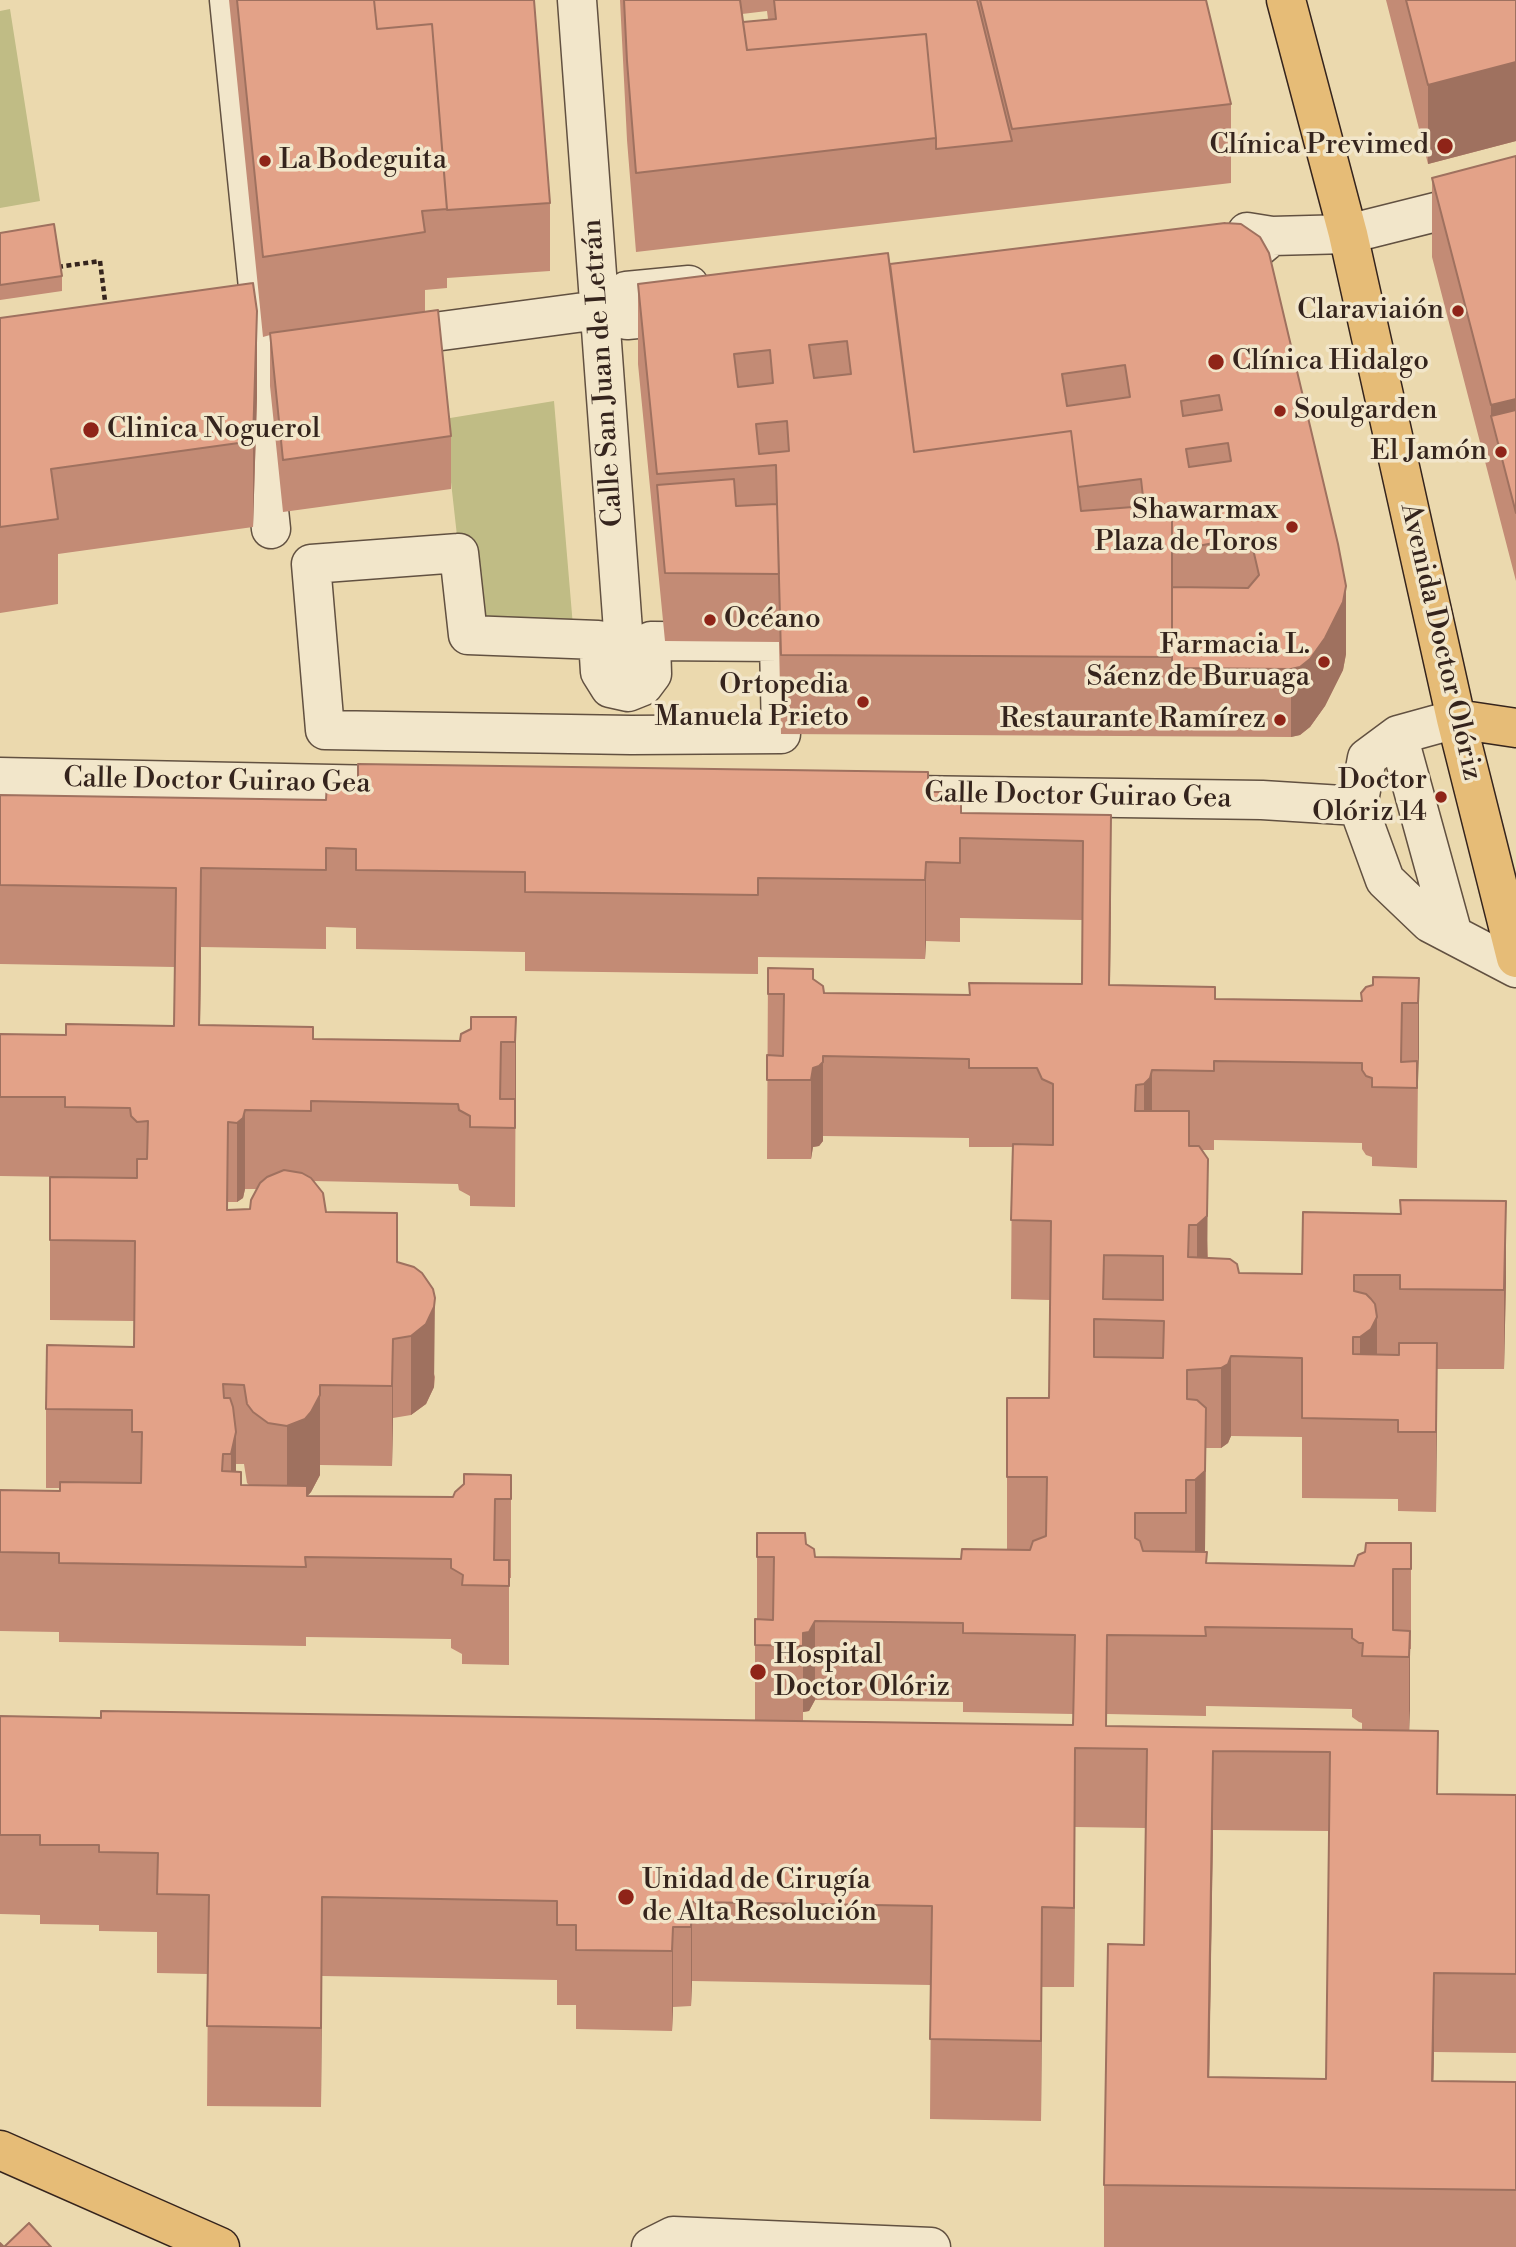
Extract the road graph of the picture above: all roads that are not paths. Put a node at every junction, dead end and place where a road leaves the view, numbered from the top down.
1 (229, 0) edge
2 (577, 0) edge
3 (1286, 0) edge
4 (1516, 192) edge
5 (1206, 232) edge
6 (1348, 234) junction
7 (1272, 236) junction
8 (1187, 266) edge
9 (722, 296) edge
10 (599, 310) junction
11 (253, 356) junction
12 (213, 374) edge
13 (271, 529) dead end
14 (628, 692) junction
15 (1456, 719) junction
16 (1516, 728) edge
17 (1398, 736) junction
18 (631, 741) junction
19 (0, 777) edge
20 (412, 786) edge
21 (870, 795) edge
22 (1358, 806) junction
23 (1453, 935) junction
24 (1516, 958) edge
25 (1516, 968) edge
26 (0, 2150) edge
27 (220, 2247) edge
28 (652, 2247) edge
29 (931, 2247) edge

1 - 11 street
2 - 10 street, Calle San Juan de Letrán
3 - 6 main road, Avenida Doctor Olóriz
4 - 6 street
5 - 7 street
6 - 7 street
6 - 15 main road, Avenida Doctor Olóriz
7 - 8 street
9 - 10 street
10 - 11 street
10 - 14 street, Calle San Juan de Letrán
11 - 12 street
11 - 13 street
14 - 18 street, Calle San Juan de Letrán
14 - 18 street
14 - 18 street
15 - 16 main road
15 - 17 street
15 - 24 main road, Avenida Doctor Olóriz
17 - 22 street
17 - 23 street
19 - 20 street, Calle Doctor Guirao Gea
21 - 22 street, Calle Doctor Guirao Gea
22 - 23 street
23 - 25 street
26 - 27 main road
28 - 29 street

